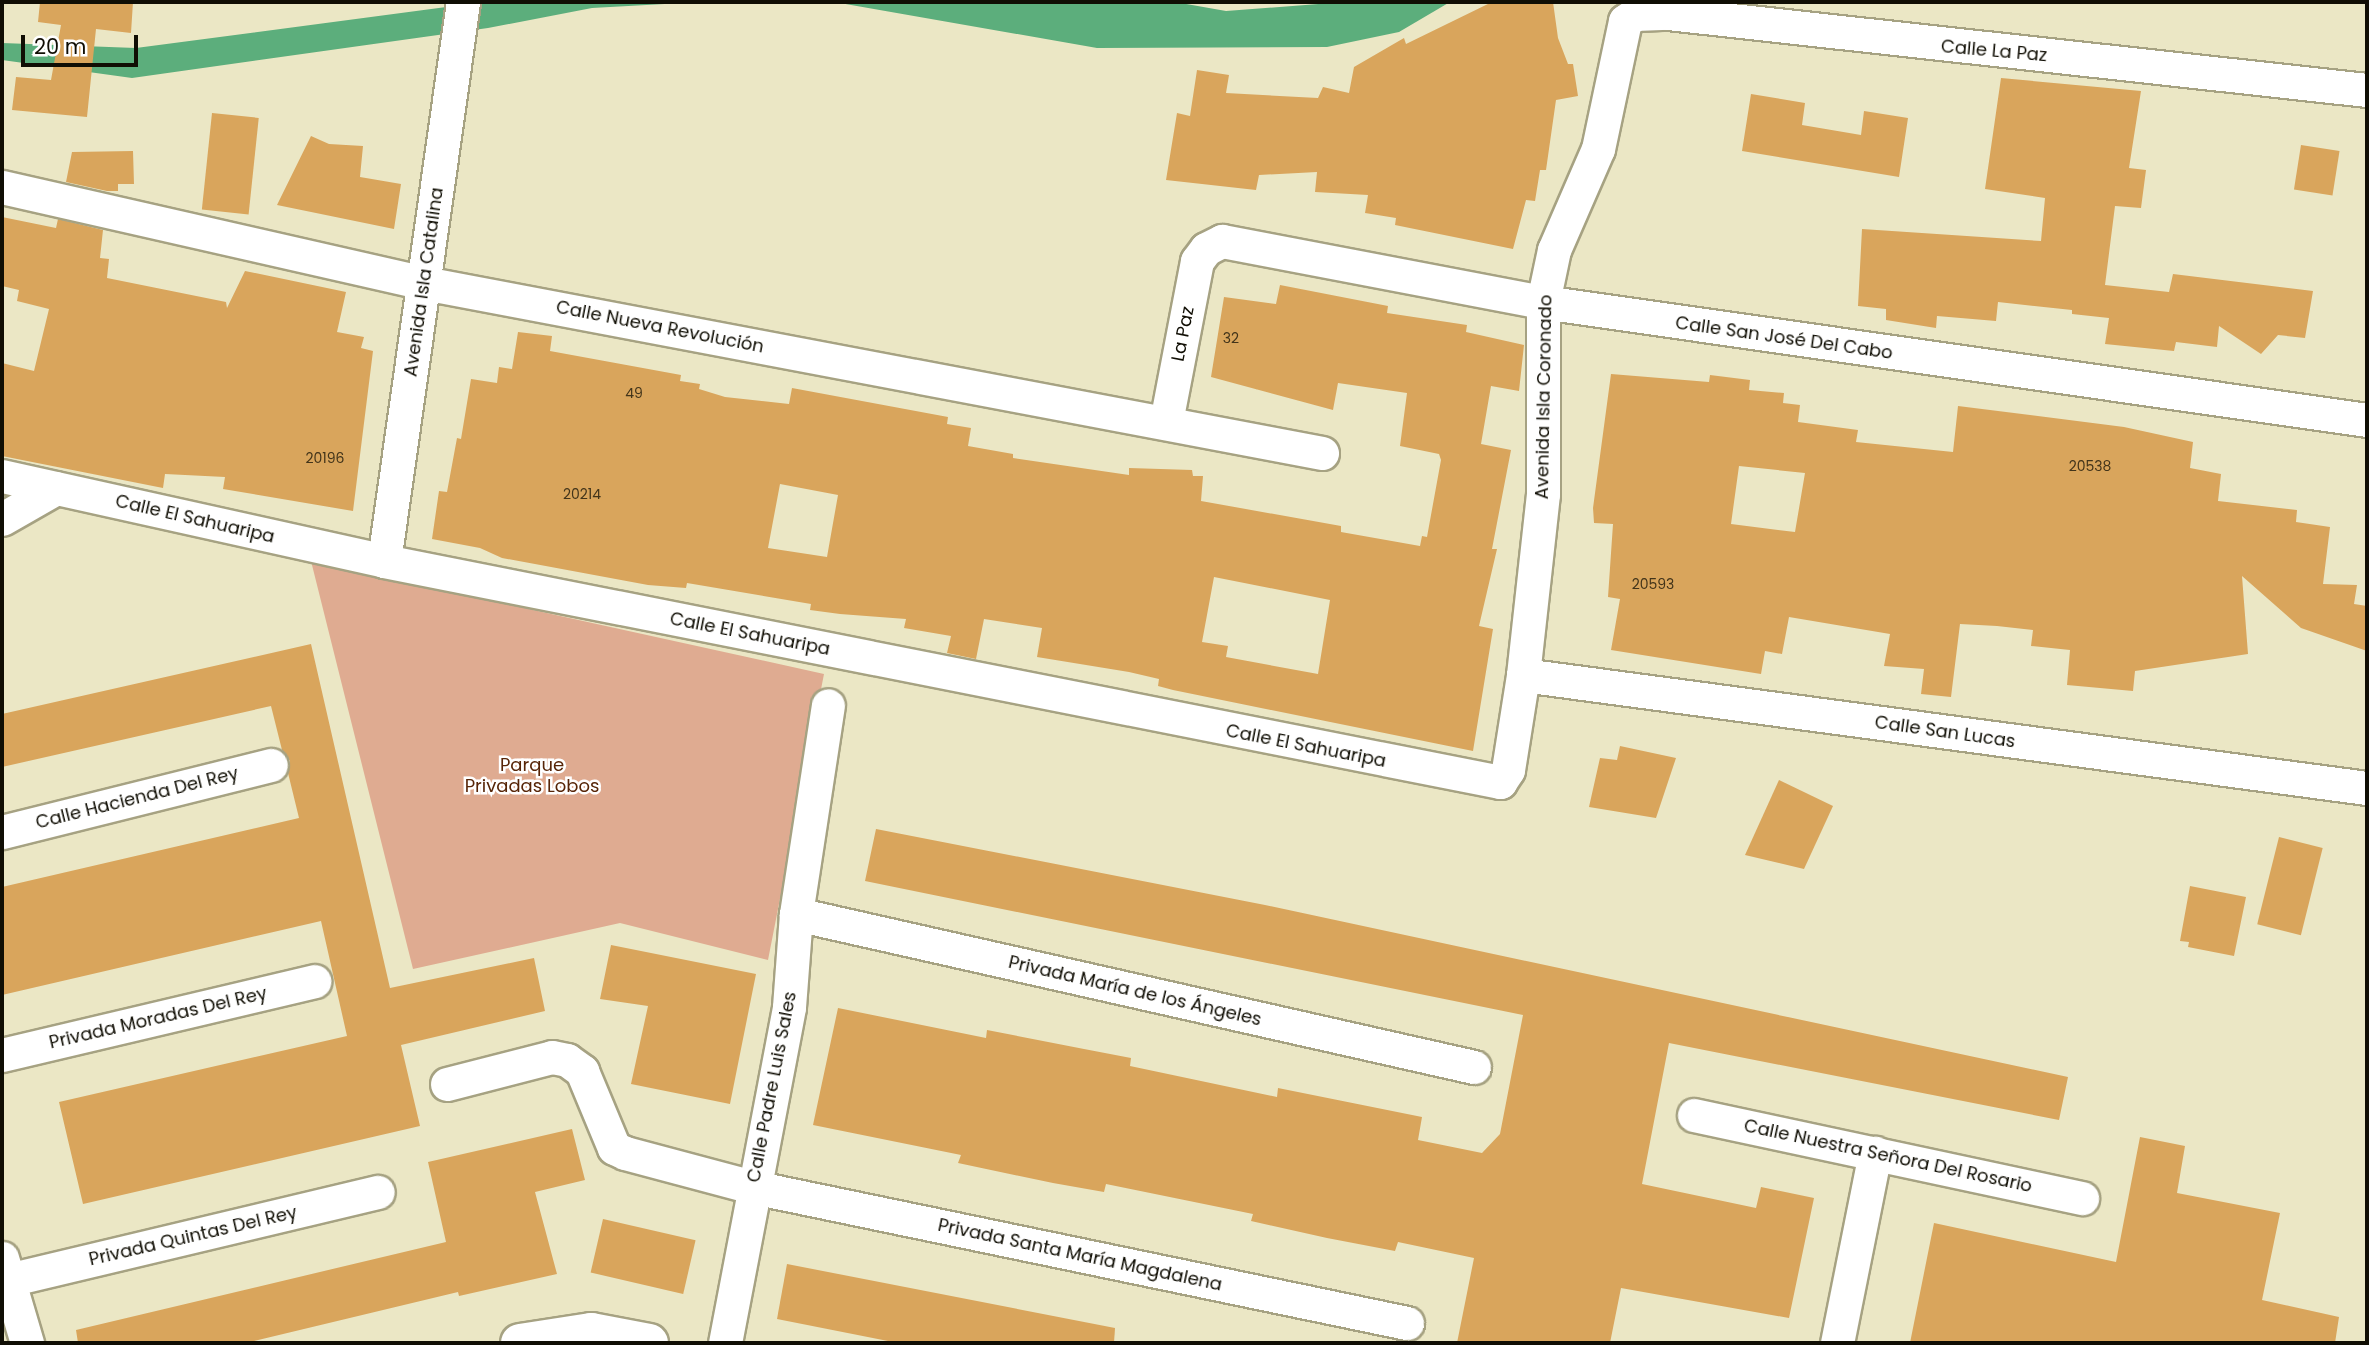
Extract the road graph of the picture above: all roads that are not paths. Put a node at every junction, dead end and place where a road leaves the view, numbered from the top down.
1 (463, 2) edge
2 (1625, 22) joint
3 (2367, 90) edge
4 (2, 187) edge
5 (1206, 249) joint
6 (424, 283) junction
7 (1543, 302) junction
8 (2367, 420) edge
9 (1166, 422) junction
10 (1322, 453) dead end
11 (2, 476) edge
12 (56, 488) junction
13 (2, 519) edge
14 (384, 561) junction
15 (1522, 675) junction
16 (828, 705) dead end
17 (271, 765) dead end
18 (1500, 782) joint
19 (2367, 789) edge
20 (2, 832) edge
21 (796, 914) junction
22 (314, 981) dead end
23 (2, 1055) edge
24 (1474, 1067) dead end
25 (447, 1084) dead end
26 (1694, 1115) dead end
27 (1875, 1153) junction
28 (753, 1188) junction
29 (378, 1192) dead end
30 (2082, 1198) dead end
31 (5, 1269) edge
32 (1407, 1323) dead end
33 (26, 1343) edge
34 (520, 1343) edge
35 (649, 1343) edge
36 (725, 1343) edge
37 (1837, 1343) edge

1 - 6 street, Avenida Isla Catalina
2 - 3 street, Calle La Paz
2 - 7 street, Avenida Isla Coronado
4 - 6 street, Calle Nueva Revolución
5 - 7 street, Calle San José Del Cabo
5 - 9 street, La Paz
6 - 9 street, Calle Nueva Revolución
6 - 14 street, Avenida Isla Catalina
7 - 8 street, Calle San José Del Cabo
7 - 15 street, Avenida Isla Coronado
9 - 10 street, Calle Nueva Revolución
11 - 12 street, Calle El Sahuaripa
12 - 13 street
12 - 14 street, Calle El Sahuaripa
14 - 18 street, Calle El Sahuaripa
15 - 18 street, Avenida Isla Coronado
15 - 19 street, Calle San Lucas
16 - 21 street, Calle Padre Luis Sales
17 - 20 street, Calle Hacienda Del Rey
21 - 24 street, Privada María de los Ángeles
21 - 28 street, Calle Padre Luis Sales
22 - 23 street, Privada Moradas Del Rey
25 - 28 street, Privada Santa María Magdalena
26 - 27 street, Calle Nuestra Señora Del Rosario
27 - 30 street, Calle Nuestra Señora Del Rosario
27 - 37 street
28 - 32 street, Privada Santa María Magdalena
28 - 36 street, Calle Padre Luis Sales
29 - 31 street, Privada Quintas Del Rey
31 - 33 street
34 - 35 street

